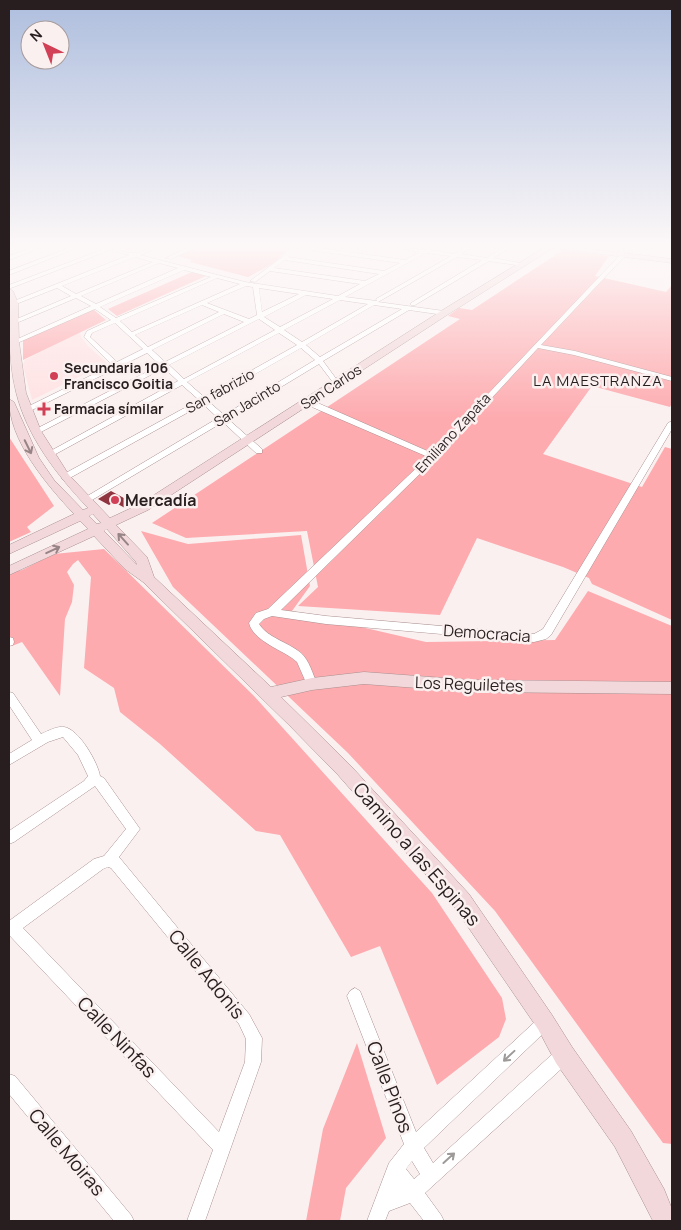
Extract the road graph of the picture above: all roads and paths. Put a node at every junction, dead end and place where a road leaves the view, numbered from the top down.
1 (62, 303) edge
2 (90, 303) edge
3 (104, 303) edge
4 (155, 303) edge
5 (201, 303) edge
6 (202, 303) edge
7 (258, 303) edge
8 (286, 303) edge
9 (329, 303) edge
10 (372, 303) edge
11 (392, 303) edge
12 (414, 303) edge
13 (461, 303) edge
14 (575, 303) edge
15 (12, 304) edge
16 (410, 306) junction
17 (96, 307) junction
18 (224, 312) junction
19 (447, 312) junction
20 (260, 317) junction
21 (116, 321) junction
22 (14, 322) junction
23 (250, 322) junction
24 (280, 331) junction
25 (131, 335) junction
26 (15, 342) junction
27 (302, 345) junction
28 (536, 346) junction
29 (148, 350) junction
30 (12, 359) edge
31 (320, 361) junction
32 (116, 365) junction
33 (165, 365) junction
34 (672, 379) edge
35 (184, 382) junction
36 (337, 384) junction
37 (204, 400) junction
38 (9, 402) edge
39 (308, 402) junction
40 (27, 409) junction
41 (225, 419) junction
42 (672, 423) edge
43 (36, 431) junction
44 (247, 440) junction
45 (259, 451) dead end
46 (49, 454) junction
47 (433, 456) junction
48 (64, 477) junction
49 (91, 504) junction
50 (81, 515) junction
51 (110, 524) junction
52 (95, 530) junction
53 (9, 550) edge
54 (9, 571) edge
55 (148, 579) junction
56 (272, 612) junction
57 (312, 684) junction
58 (672, 688) edge
59 (268, 694) junction
60 (10, 700) edge
61 (40, 742) junction
62 (9, 760) edge
63 (90, 782) junction
64 (9, 838) edge
65 (108, 861) junction
66 (10, 928) edge
67 (355, 996) dead end
68 (545, 1022) junction
69 (564, 1055) junction
70 (9, 1082) edge
71 (413, 1146) junction
72 (222, 1147) junction
73 (395, 1169) junction
74 (430, 1175) junction
75 (412, 1193) junction
76 (379, 1213) edge
77 (125, 1221) edge
78 (196, 1221) edge
79 (436, 1221) edge
80 (665, 1221) edge

1 - 22 street
2 - 17 street
3 - 17 street
4 - 21 street
5 - 25 street
6 - 18 street
7 - 20 street
8 - 20 street
9 - 24 street
10 - 27 street, San fabrizio
11 - 16 street
12 - 16 street, San Jacinto
13 - 19 street, San Carlos
14 - 28 street, Emiliano Zapata
15 - 22 street, Camino a las Espinas
16 - 19 street
16 - 31 street, San Jacinto
17 - 21 street
17 - 26 street
18 - 23 street
18 - 29 street
19 - 36 street, San Carlos
20 - 23 street
20 - 24 street
21 - 25 street
21 - 32 street
22 - 26 street, Camino a las Espinas
23 - 33 street
24 - 27 street
24 - 35 street
25 - 29 street
26 - 30 street, Camino a las Espinas
27 - 31 street
27 - 37 street, San fabrizio
28 - 34 street
28 - 47 street, Emiliano Zapata
29 - 32 street
29 - 33 street
30 - 40 street, Camino a las Espinas
31 - 36 street
31 - 41 street, San Jacinto
32 - 40 street
33 - 35 street
33 - 43 street
35 - 37 street
35 - 46 street
36 - 39 street, San Carlos
37 - 41 street
37 - 48 street, San fabrizio
38 -> 50 street, Camino a las Espinas
39 - 44 street, San Carlos
39 - 47 street
40 - 43 street, Camino a las Espinas
41 - 44 street
41 - 49 street, San Jacinto
42 - 56 street, Democracia
43 - 46 street, Camino a las Espinas
44 - 45 street
44 - 51 street, San Carlos
46 - 48 street, Camino a las Espinas
47 - 56 street, Emiliano Zapata
48 - 49 street, Camino a las Espinas
49 - 50 street
49 - 51 street, Camino a las Espinas
50 - 52 street, Camino a las Espinas
50 - 53 street
51 - 52 street, San Carlos
55 -> 51 street, Camino a las Espinas
54 -> 52 street, San Carlos
52 - 55 street, Camino a las Espinas
55 - 59 street, Camino a las Espinas
56 - 57 street, Emiliano Zapata
57 - 58 street, Los Reguiletes
57 - 59 street, Los Reguiletes
59 - 68 street, Camino a las Espinas
60 - 61 street
61 - 62 street
61 - 63 street
63 - 64 street
63 - 65 street
65 - 66 street
65 - 72 street, Calle Adonis
66 - 72 street, Calle Ninfas
67 - 71 street, Calle Pinos
68 - 69 street, Camino a las Espinas
68 -> 71 street
74 -> 69 street
69 - 80 street, Camino a las Espinas
70 - 77 street, Calle Moiras
71 - 73 street
71 - 74 street, Calle Pinos
72 - 78 street, Calle Adonis
73 - 75 street
73 - 76 street
74 - 75 street
75 - 76 street
75 - 79 street

